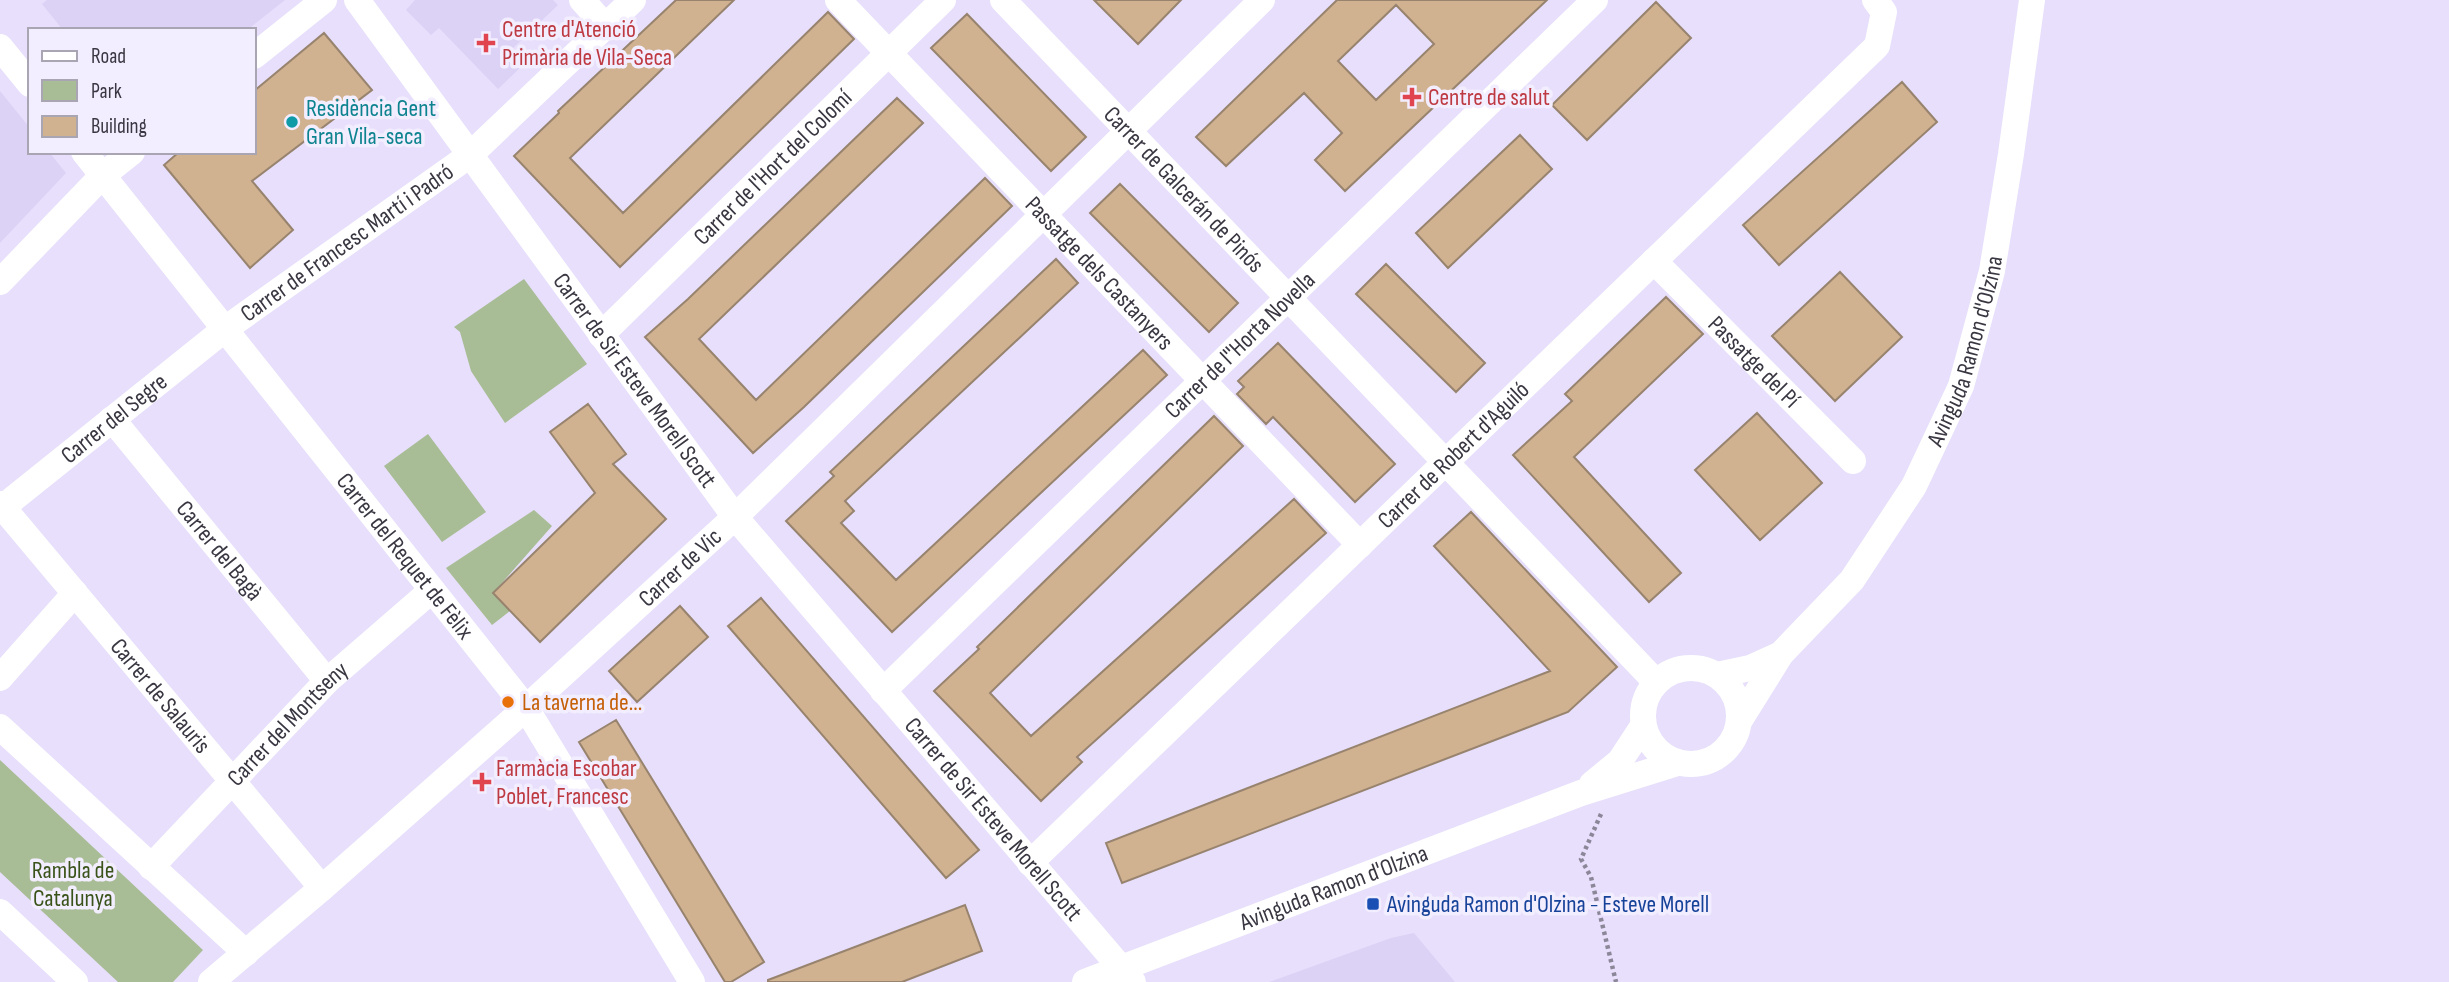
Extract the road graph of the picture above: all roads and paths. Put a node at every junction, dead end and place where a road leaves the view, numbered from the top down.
1 (324, 0) edge
2 (357, 0) edge
3 (582, 0) edge
4 (633, 0) edge
5 (838, 0) edge
6 (943, 0) edge
7 (1003, 0) edge
8 (1262, 0) edge
9 (1595, 0) edge
10 (1875, 0) edge
11 (2032, 0) edge
12 (605, 26) junction
13 (0, 47) edge
14 (889, 53) junction
15 (256, 54) edge
16 (28, 82) edge
17 (1128, 130) junction
18 (86, 154) edge
19 (130, 154) edge
20 (470, 155) junction
21 (103, 176) junction
22 (1043, 214) junction
23 (1654, 261) junction
24 (0, 282) edge
25 (1289, 298) junction
26 (225, 329) junction
27 (601, 335) junction
28 (1203, 381) junction
29 (112, 419) junction
30 (1853, 461) dead end
31 (1446, 462) junction
32 (1, 505) edge
33 (735, 517) junction
34 (1360, 545) junction
35 (432, 590) junction
36 (75, 593) junction
37 (1781, 654) junction
38 (1717, 675) junction
39 (0, 678) edge
40 (327, 681) junction
41 (1656, 682) junction
42 (883, 691) junction
43 (526, 708) junction
44 (1740, 720) junction
45 (1643, 726) junction
46 (0, 727) edge
47 (1677, 763) junction
48 (1623, 779) junction
49 (232, 781) junction
50 (1581, 793) junction
51 (1030, 863) junction
52 (151, 867) junction
53 (322, 888) junction
54 (0, 912) edge
55 (246, 953) junction
56 (1127, 975) edge
57 (75, 982) edge
58 (211, 982) edge
59 (692, 982) edge
60 (1085, 982) edge
61 (1616, 982) edge

1 - 15 street
2 - 20 street, Carrer de Sir Esteve Morell Scott
3 - 12 street
4 - 12 street, Carrer de Francesc Martí i Padró
5 - 14 street, Passatge dels Castanyers
6 - 14 street, Carrer de l'Hort del Colomí
7 - 17 street, Carrer de Galcerán de Pinós
8 - 17 street, Carrer de Vic
9 - 25 street, Carrer de l''Horta Novella
10 - 23 street, Carrer de Robert d'Aguiló
11 - 37 street, Avinguda Ramon d'Olzina
12 - 20 street, Carrer de Francesc Martí i Padró
13 - 16 street
14 - 22 street, Passatge dels Castanyers
14 - 27 street, Carrer de l'Hort del Colomí
17 - 22 street, Carrer de Vic
17 - 25 street, Carrer de Galcerán de Pinós
18 - 21 street, Carrer del Requet de Fèlix
19 - 21 street
20 - 26 street, Carrer de Francesc Martí i Padró
20 - 27 street, Carrer de Sir Esteve Morell Scott
21 - 24 street
21 - 26 street, Carrer del Requet de Fèlix
22 - 28 street, Passatge dels Castanyers
22 - 33 street, Carrer de Vic
23 - 30 street, Passatge del Pí
23 - 31 street, Carrer de Robert d'Aguiló
25 - 28 street, Carrer de l''Horta Novella
25 - 31 street, Carrer de Galcerán de Pinós
26 - 29 street, Carrer del Segre
26 - 35 street, Carrer del Requet de Fèlix
27 - 33 street, Carrer de Sir Esteve Morell Scott
28 - 34 street, Passatge dels Castanyers
28 - 42 street, Carrer de l''Horta Novella
29 - 32 street, Carrer del Segre
29 - 40 street, Carrer del Bagà
31 - 34 street, Carrer de Robert d'Aguiló
31 - 41 street, Carrer de Galcerán de Pinós
32 - 36 street, Carrer de Salauris
33 - 42 street, Carrer de Sir Esteve Morell Scott
33 - 43 street, Carrer de Vic
34 - 51 street, Carrer de Robert d'Aguiló
35 - 40 street, Carrer del Montseny
35 - 43 street, Carrer del Requet de Fèlix
36 - 39 street
36 - 49 street, Carrer de Salauris
37 - 38 street, Avinguda Ramon d'Olzina
37 - 44 street, Avinguda Ramon d'Olzina
38 - 41 street
38 - 44 street
40 - 49 street, Carrer del Montseny
41 - 45 street
42 - 51 street, Carrer de Sir Esteve Morell Scott
43 - 53 street, Carrer de Vic
43 - 59 street, Carrer del Requet de Fèlix
44 - 47 street
45 - 47 street
45 - 50 street, Avinguda Ramon d'Olzina
46 - 52 street
47 - 48 street, Avinguda Ramon d'Olzina
48 - 50 street, Avinguda Ramon d'Olzina
48 - 61 path
49 - 52 street, Carrer del Montseny
49 - 53 street, Carrer de Salauris
50 - 56 street, Avinguda Ramon d'Olzina
51 - 56 street, Carrer de Sir Esteve Morell Scott
52 - 55 street
53 - 55 street, Carrer de Vic
54 - 57 street
55 - 58 street, Carrer de Vic
56 - 60 street, Avinguda Ramon d'Olzina

